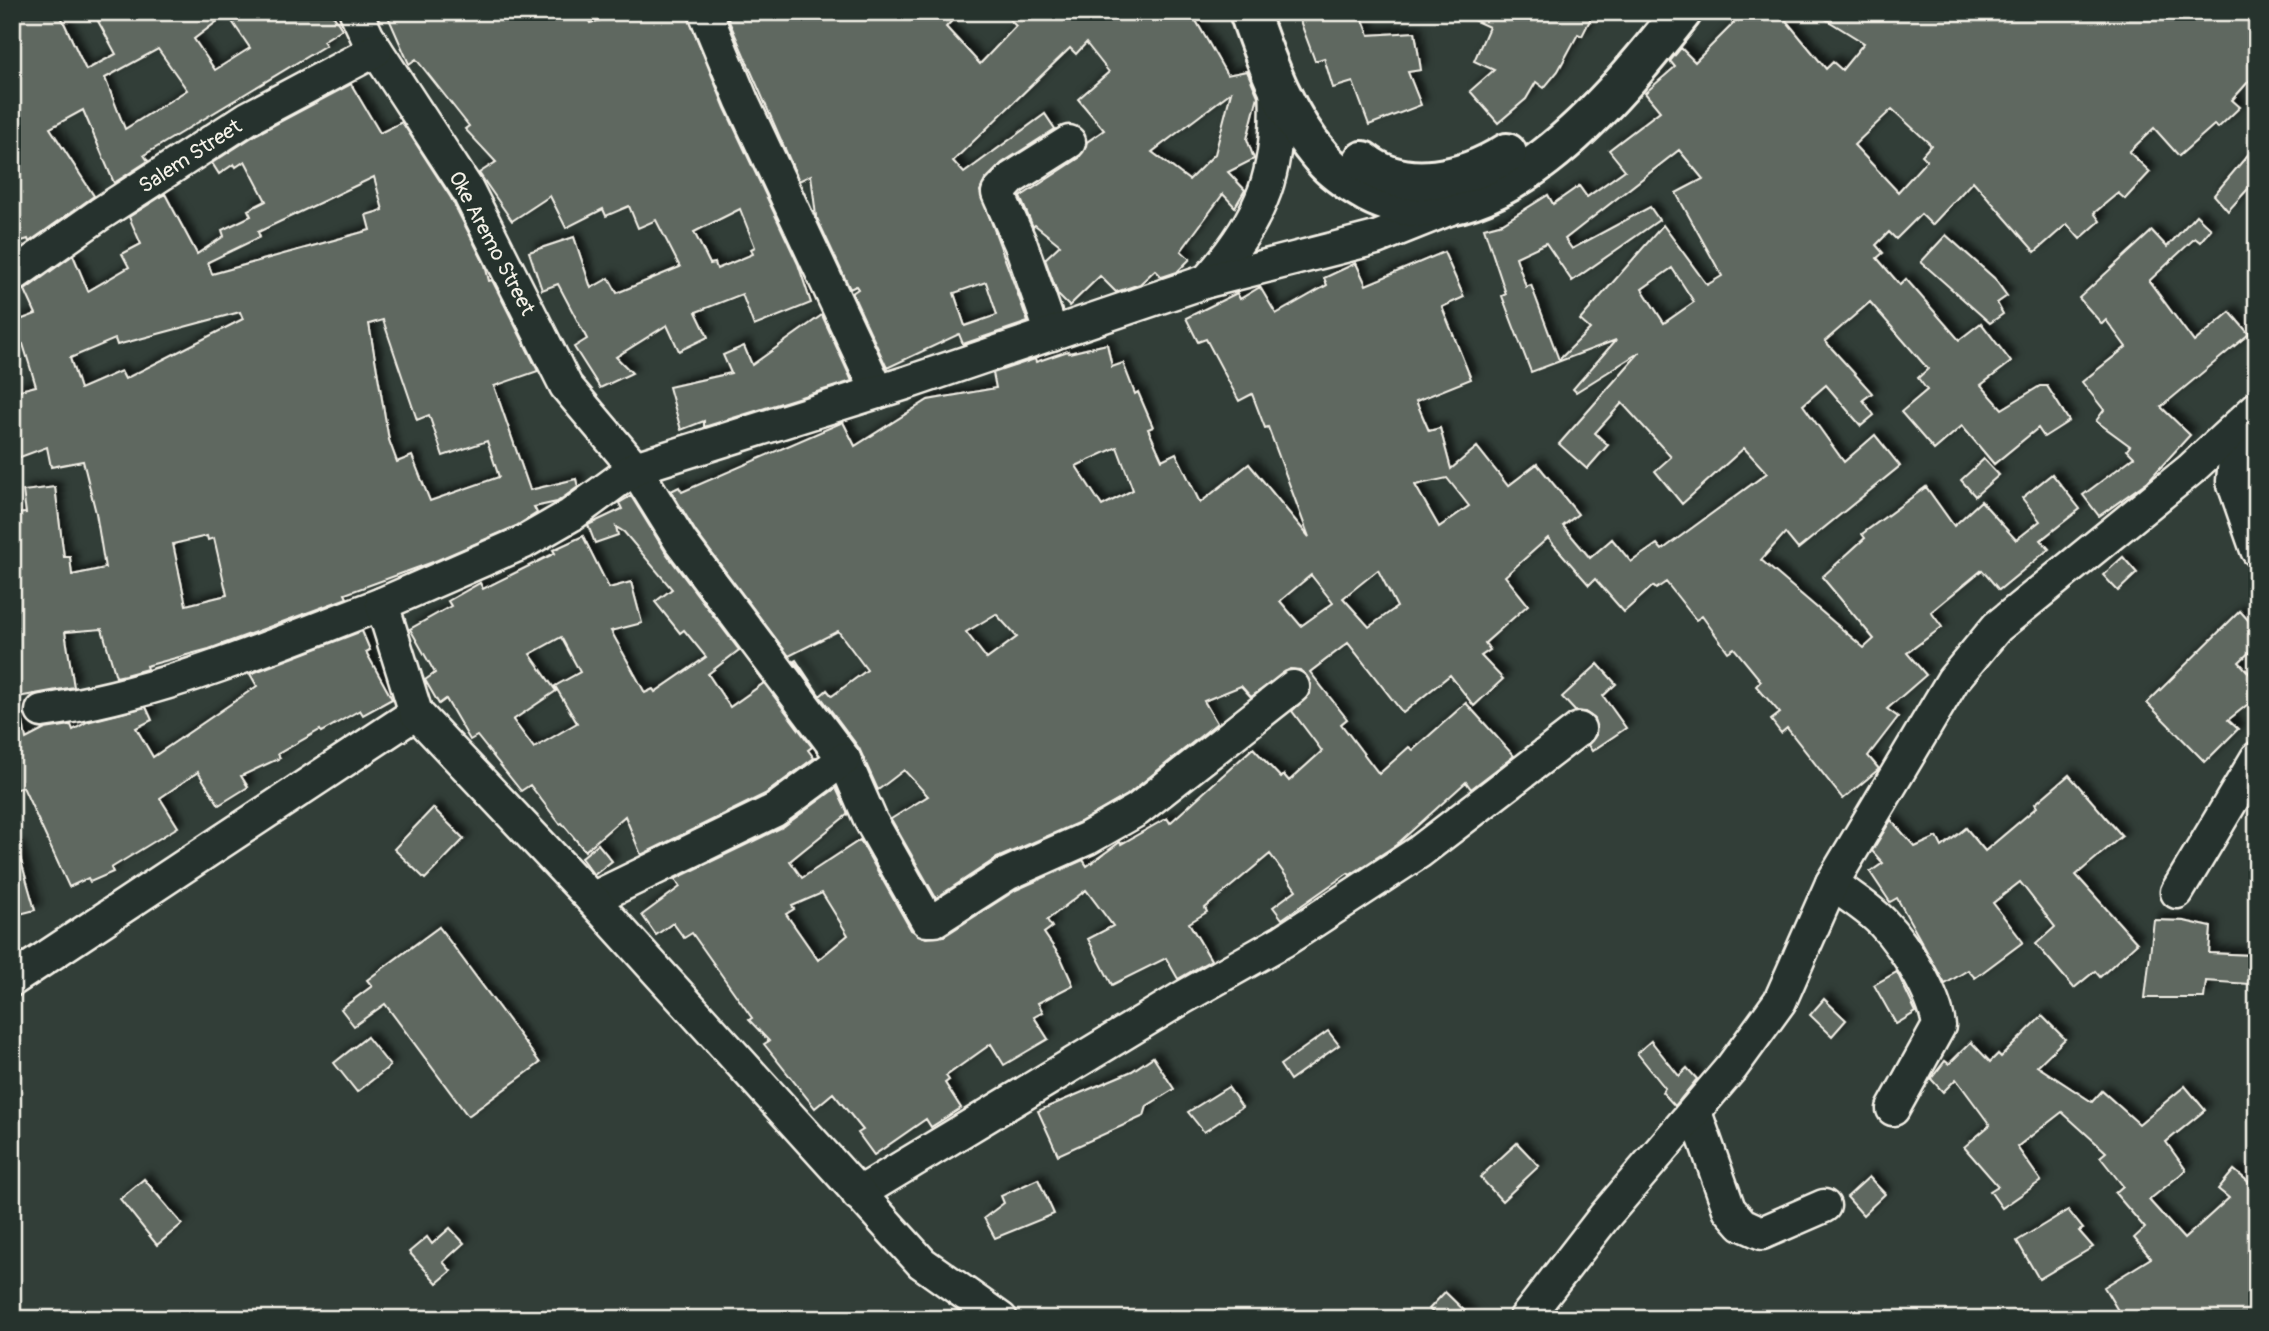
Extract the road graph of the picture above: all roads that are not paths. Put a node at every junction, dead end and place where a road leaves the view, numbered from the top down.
1 (356, 12) edge
2 (705, 12) edge
3 (1249, 12) edge
4 (1269, 12) edge
5 (1654, 12) edge
6 (1682, 12) edge
7 (376, 50) junction
8 (1276, 85) junction
9 (1069, 142) dead end
10 (1459, 205) junction
11 (12, 276) edge
12 (1207, 281) junction
13 (1052, 334) junction
14 (878, 392) junction
15 (2248, 418) edge
16 (635, 468) junction
17 (2257, 550) edge
18 (382, 604) junction
19 (1293, 687) dead end
20 (43, 711) dead end
21 (416, 713) junction
22 (1579, 729) dead end
23 (2257, 758) edge
24 (844, 760) junction
25 (1832, 883) junction
26 (2177, 892) dead end
27 (592, 899) junction
28 (12, 980) edge
29 (1893, 1109) dead end
30 (1695, 1112) junction
31 (858, 1194) junction
32 (1824, 1206) dead end
33 (1001, 1319) edge
34 (1525, 1319) edge

1 - 7 street, Oke Aremo Street
2 - 14 street
3 - 8 highway
4 - 5 highway
6 - 10 highway
7 - 11 street, Salem Street
7 - 16 street, Oke Aremo Street
8 - 10 highway
8 - 12 street
9 - 13 street
10 - 12 street
12 - 13 street
13 - 14 street
14 - 16 street
15 - 17 street
15 - 25 street
16 - 18 street
16 - 24 street, Oke Aremo Street
18 - 20 street
18 - 21 street
19 - 24 street, Oke Aremo Street
21 - 27 street
21 - 28 street
22 - 31 street
23 - 26 street
24 - 27 street
25 - 29 street
25 - 30 street
27 - 31 street
30 - 32 street
30 - 34 street
31 - 33 street

